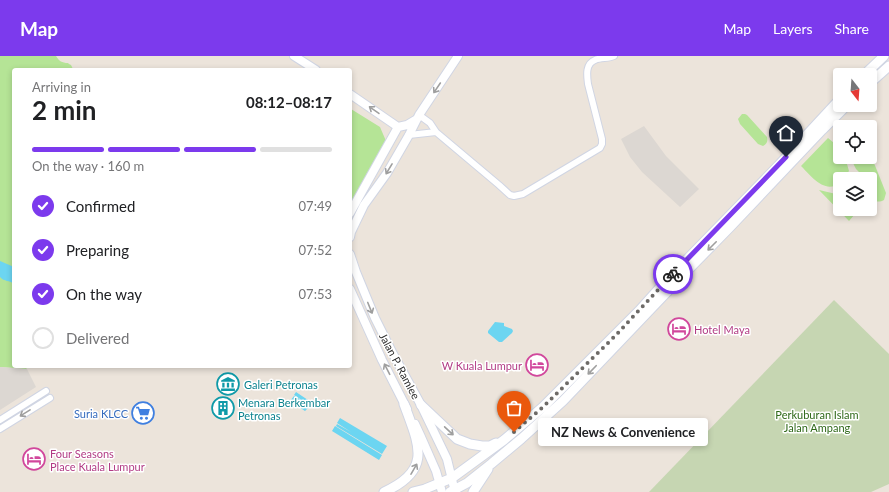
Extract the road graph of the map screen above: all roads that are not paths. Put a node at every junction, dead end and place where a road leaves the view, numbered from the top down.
1 (294, 56) edge
2 (458, 56) edge
3 (614, 56) edge
4 (884, 56) edge
5 (889, 66) edge
6 (313, 68) edge
7 (871, 68) edge
8 (877, 77) edge
9 (352, 95) edge
10 (833, 107) edge
11 (840, 112) edge
12 (418, 117) junction
13 (398, 127) junction
14 (436, 132) junction
15 (409, 135) junction
16 (352, 209) edge
17 (352, 230) edge
18 (352, 260) edge
19 (352, 293) edge
20 (46, 391) dead end
21 (50, 398) dead end
22 (404, 404) junction
23 (421, 405) junction
24 (0, 420) edge
25 (0, 429) edge
26 (504, 440) junction
27 (491, 464) junction
28 (452, 478) junction
29 (440, 488) edge
30 (453, 491) edge
31 (384, 492) edge
32 (413, 492) edge
33 (473, 492) edge

1 - 6 street
2 -> 12 street
3 - 14 street
4 - 7 main road
5 - 8 main road
13 -> 9 street
10 - 26 main road
11 -> 27 main road
12 - 13 street
12 - 14 street
12 - 15 street
13 - 16 street
14 - 15 street
15 -> 17 street
18 -> 23 street, Jalan P. Ramlee
22 -> 19 street, Jalan P. Ramlee
20 - 24 street
21 -> 25 street
22 - 29 street, Jalan P. Ramlee
31 -> 22 main road
23 -> 26 main road
23 - 28 street, Jalan P. Ramlee
26 - 28 main road
27 - 30 main road
27 - 33 main road
28 - 29 main road
28 - 30 street, Jalan P. Ramlee
29 - 32 main road

